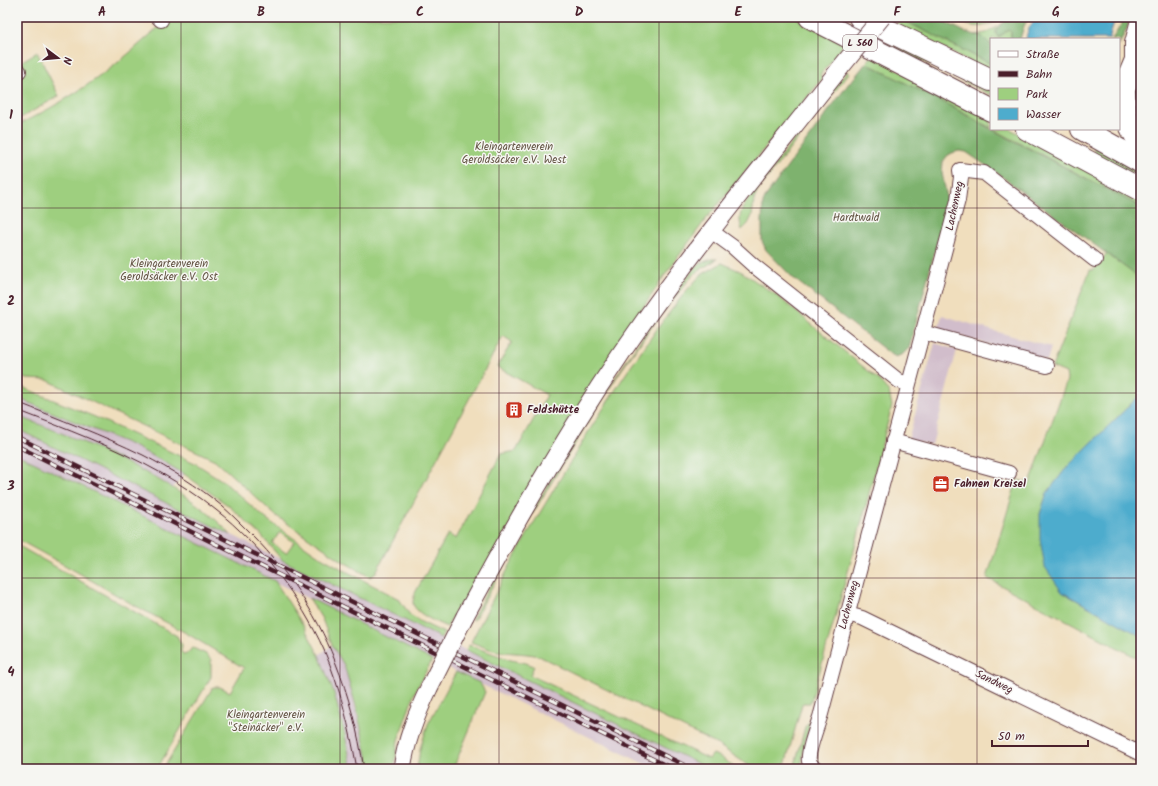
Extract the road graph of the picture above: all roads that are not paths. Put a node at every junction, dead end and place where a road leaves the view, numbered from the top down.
1 (810, 17) edge
2 (860, 17) edge
3 (882, 17) edge
4 (1139, 34) edge
5 (990, 80) edge
6 (1121, 87) edge
7 (990, 109) edge
8 (1029, 130) edge
9 (1091, 131) edge
10 (1141, 144) edge
11 (1080, 156) junction
12 (1141, 162) edge
13 (1141, 190) edge
14 (711, 231) junction
15 (1095, 260) dead end
16 (922, 332) junction
17 (1047, 366) dead end
18 (908, 384) junction
19 (893, 441) junction
20 (1009, 474) dead end
21 (847, 614) junction
22 (1141, 754) edge
23 (402, 769) edge
24 (814, 769) edge

1 - 7 main road, L 560
2 - 5 main road, L 560
3 - 14 street, bridge
4 - 6 main road
6 - 10 main road
8 - 11 main road
9 - 11 main road
9 - 12 main road
11 - 13 main road
14 - 18 street
14 - 23 street, bridge
15 - 16 street, Lachenweg
16 - 17 street
16 - 18 street, Lachenweg
18 - 19 street, Lachenweg
19 - 20 street
19 - 21 street, Lachenweg
21 - 22 street, Sandweg
21 - 24 street, Lachenweg

